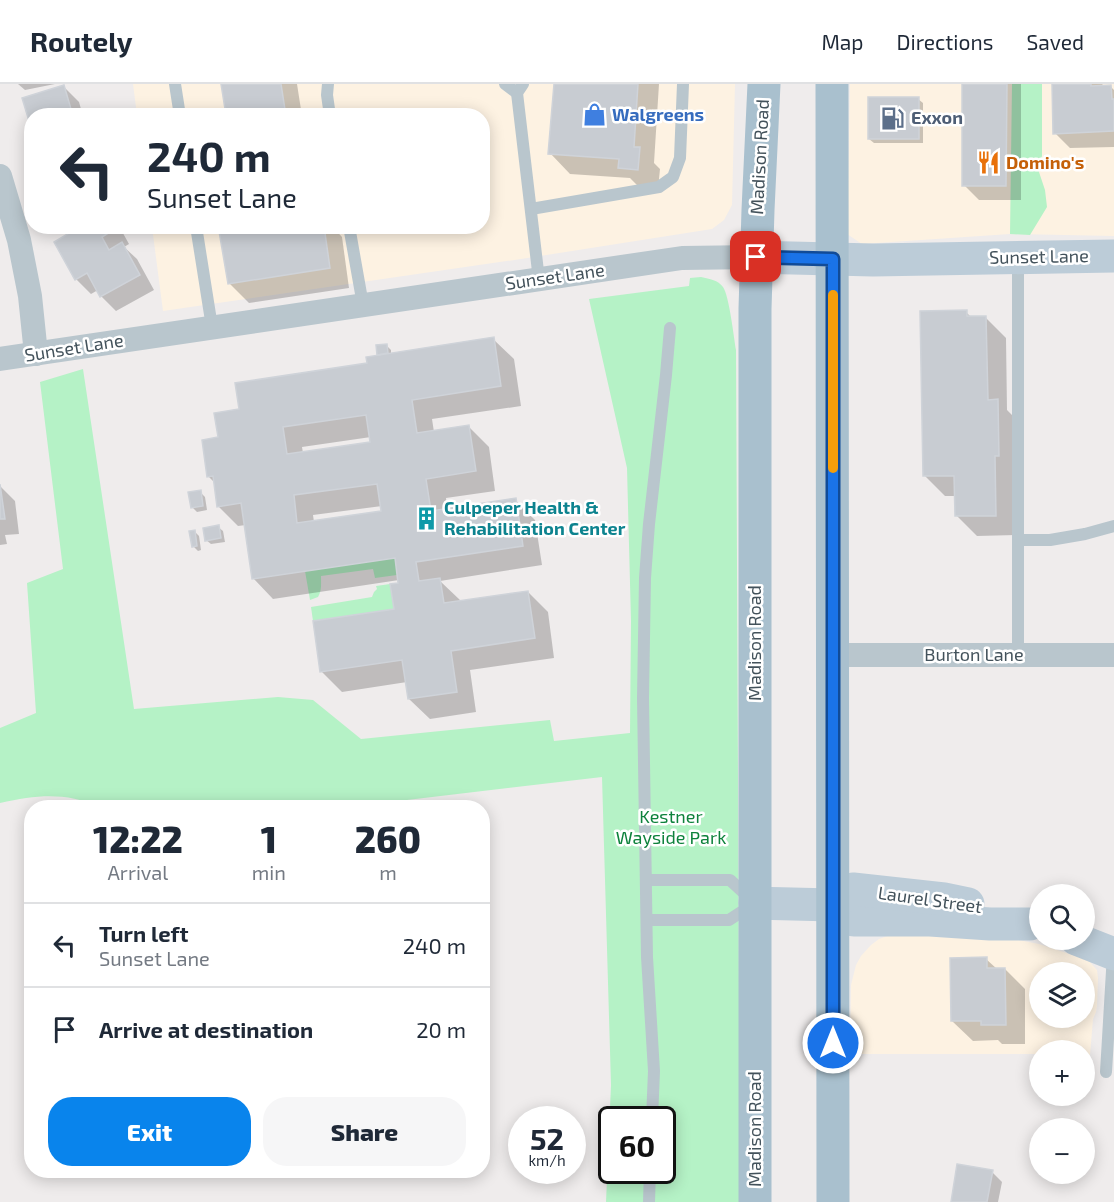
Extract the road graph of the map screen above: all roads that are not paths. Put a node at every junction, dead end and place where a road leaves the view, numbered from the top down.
1 (175, 84) edge
2 (328, 84) edge
3 (505, 84) edge
4 (683, 84) edge
5 (764, 84) edge
6 (832, 84) edge
7 (520, 88) edge
8 (179, 108) edge
9 (329, 108) edge
10 (0, 176) edge
11 (531, 209) junction
12 (197, 234) edge
13 (351, 234) edge
14 (1114, 256) edge
15 (756, 257) junction
16 (1018, 258) junction
17 (833, 259) junction
18 (539, 280) junction
19 (363, 305) junction
20 (212, 327) junction
21 (670, 328) dead end
22 (36, 354) junction
23 (0, 359) edge
24 (1114, 526) edge
25 (1018, 540) junction
26 (833, 655) junction
27 (1018, 655) junction
28 (1114, 655) edge
29 (646, 880) junction
30 (755, 903) junction
31 (833, 905) junction
32 (647, 920) junction
33 (1029, 925) edge
34 (1095, 946) edge
35 (1114, 954) edge
36 (1106, 1072) dead end
37 (653, 1106) edge
38 (650, 1184) edge
39 (650, 1202) edge
40 (755, 1202) edge
41 (833, 1202) edge

1 - 8 lane
2 - 9 lane
3 - 7 lane
4 - 11 lane
5 - 15 main road, Madison Road
6 - 17 main road
7 - 11 lane
10 - 22 street
11 - 18 lane
12 - 20 lane
13 - 19 lane
14 - 16 street, Sunset Lane
15 - 17 street, Sunset Lane
15 - 18 street, Sunset Lane
15 - 30 main road, Madison Road
16 - 17 street, Sunset Lane
16 - 25 lane
17 - 26 main road
18 - 19 street, Sunset Lane
19 - 20 street, Sunset Lane
20 - 22 street, Sunset Lane
21 - 29 lane
22 - 23 street, Sunset Lane
24 - 25 lane
25 - 27 lane
26 - 27 street, Burton Lane
26 - 31 main road
27 - 28 street, Burton Lane
29 - 30 lane
29 - 32 lane
30 - 31 street, Laurel Street
30 - 32 lane
30 - 40 main road, Madison Road
31 - 33 street, Laurel Street
31 - 41 main road
32 - 37 lane
34 - 35 street
35 - 36 lane
38 - 39 lane

